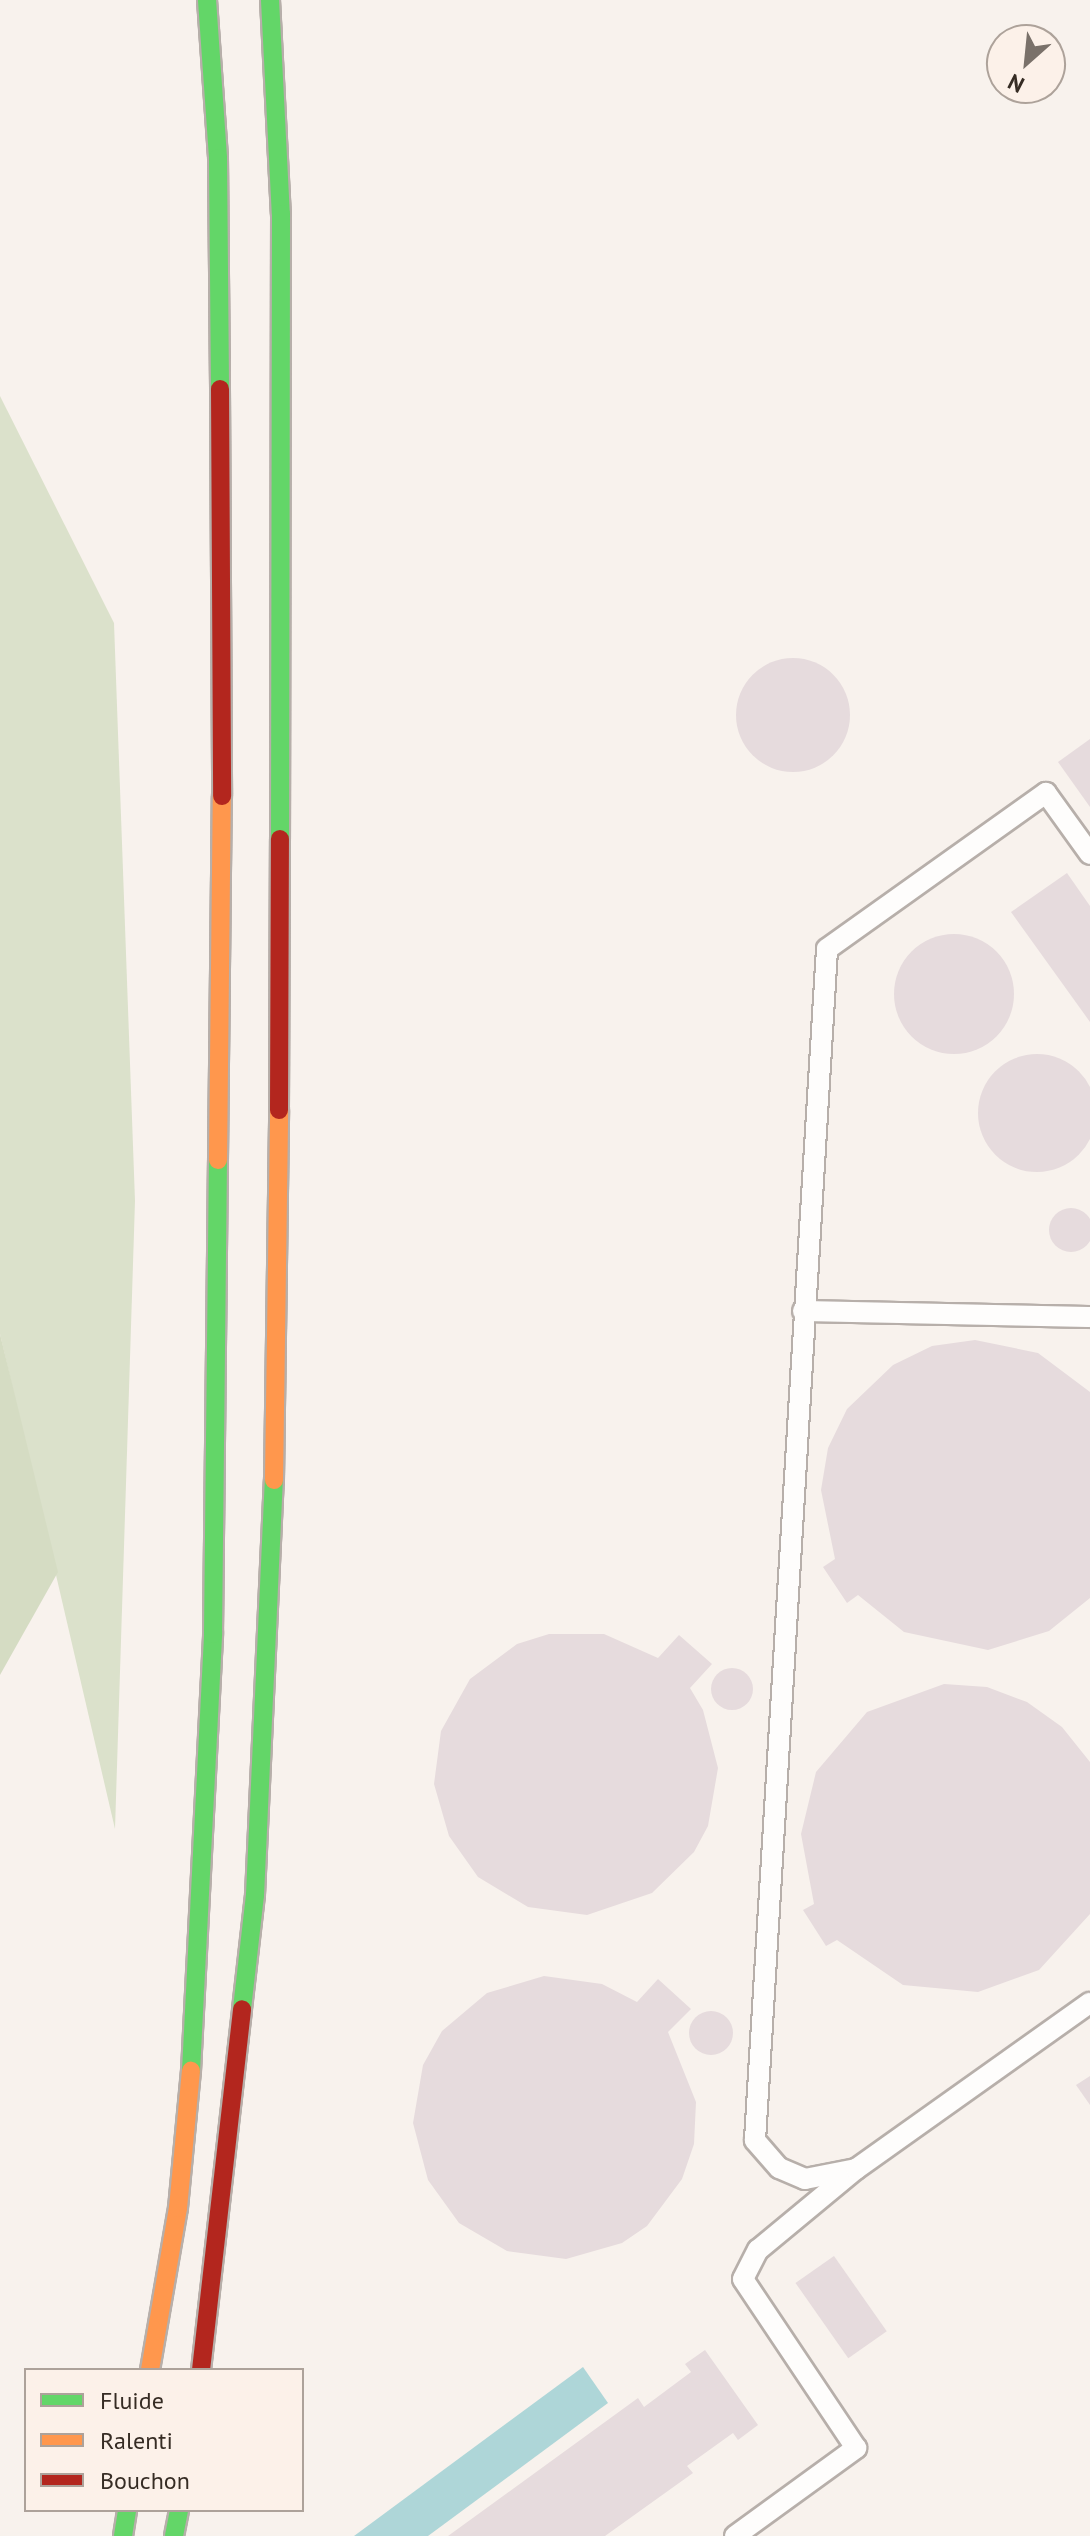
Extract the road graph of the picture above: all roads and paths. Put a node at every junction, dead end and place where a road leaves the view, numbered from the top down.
1 (207, 0) edge
2 (270, 0) edge
3 (1090, 854) edge
4 (803, 1311) junction
5 (1090, 1317) edge
6 (1090, 2003) edge
7 (856, 2169) junction
8 (150, 2368) edge
9 (201, 2368) edge
10 (127, 2512) edge
11 (179, 2512) edge
12 (123, 2536) edge
13 (174, 2536) edge
14 (735, 2536) edge

1 - 8 highway
2 - 9 highway
3 - 4 lane
4 - 5 lane
4 - 7 lane
6 - 7 lane
7 - 14 lane
10 - 12 highway
11 - 13 highway

